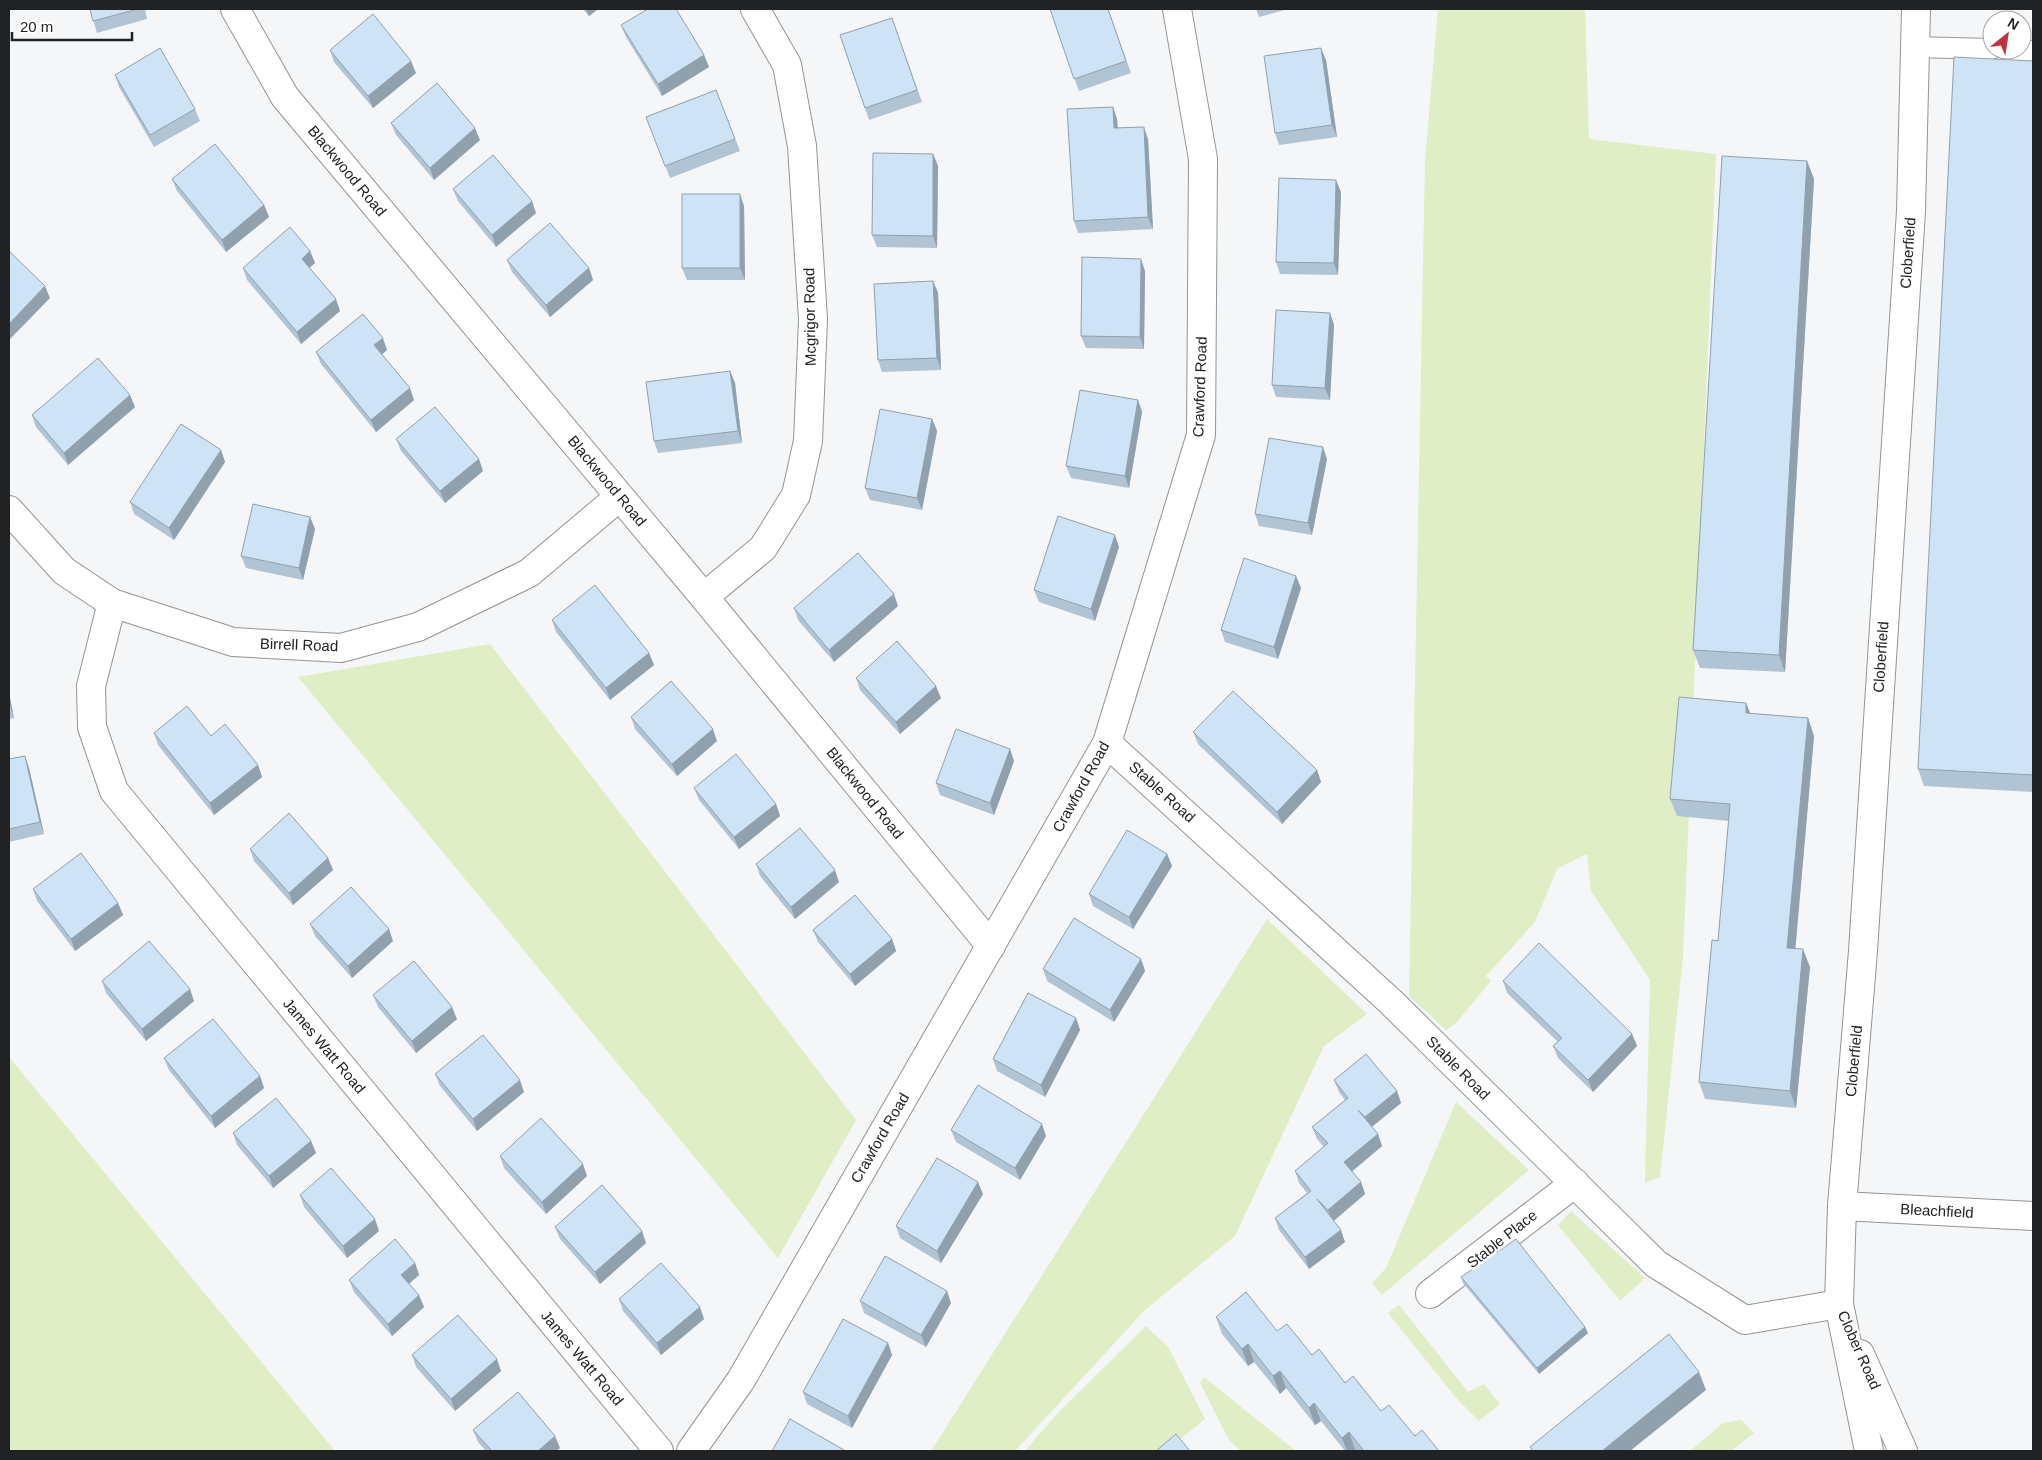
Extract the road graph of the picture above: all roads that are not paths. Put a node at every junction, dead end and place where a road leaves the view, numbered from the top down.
1 (235, 9) edge
2 (755, 9) edge
3 (1177, 9) edge
4 (1916, 9) edge
5 (1913, 47) junction
6 (1982, 49) edge
7 (620, 496) junction
8 (9, 510) edge
9 (704, 597) junction
10 (112, 603) junction
11 (1108, 743) junction
12 (991, 946) junction
13 (1575, 1183) junction
14 (1842, 1206) junction
15 (2033, 1216) edge
16 (1430, 1294) dead end
17 (1838, 1304) junction
18 (659, 1451) edge
19 (691, 1451) edge
20 (1869, 1451) edge
21 (1903, 1451) edge

1 - 7 street, Blackwood Road
2 - 9 street, Mcgrigor Road
3 - 11 street, Crawford Road
4 - 5 street, Cloberfield
5 - 6 lane
5 - 14 street, Cloberfield
7 - 9 street, Blackwood Road
7 - 10 street, Birrell Road
8 - 10 street, Birrell Road
9 - 12 street, Blackwood Road
10 - 18 street, James Watt Road
11 - 12 street, Crawford Road
11 - 13 street, Stable Road
12 - 19 street, Crawford Road
13 - 16 street, Stable Place
13 - 17 street, Stable Road
14 - 15 street, Bleachfield
14 - 17 street, Cloberfield
17 - 20 street, Clober Road
17 - 21 street, Clober Road

